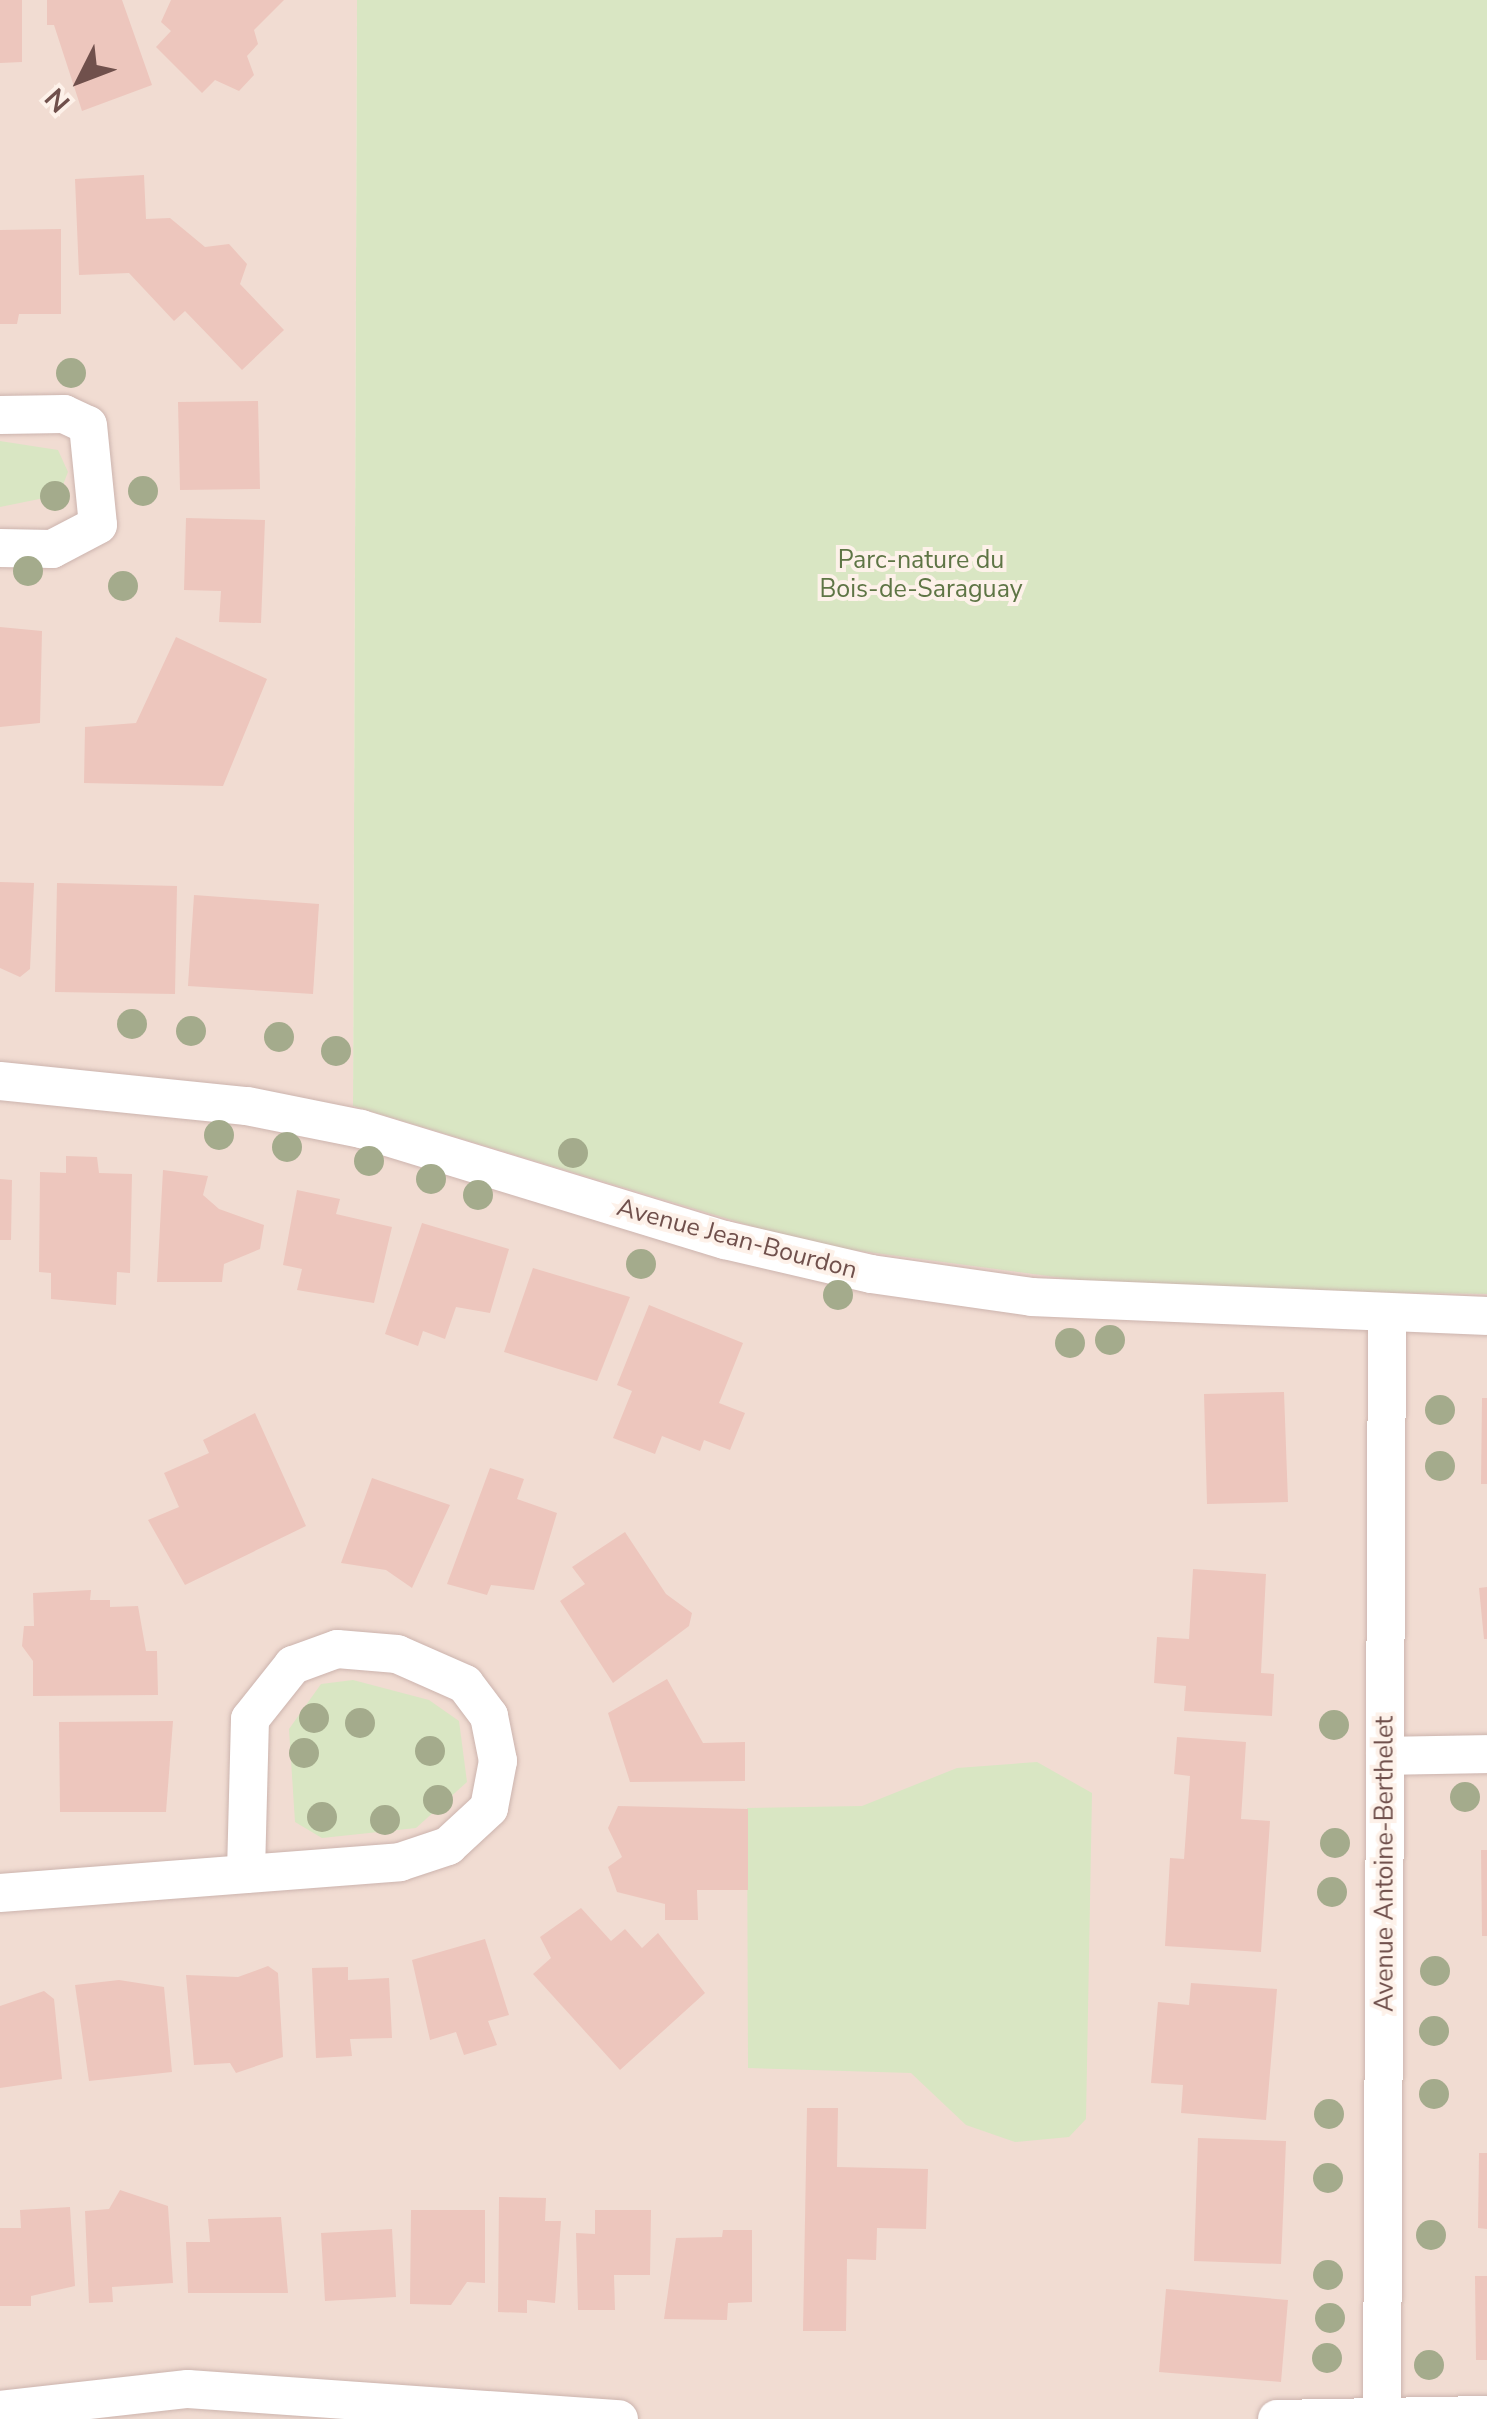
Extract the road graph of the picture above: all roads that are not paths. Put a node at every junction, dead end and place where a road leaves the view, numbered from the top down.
1 (0, 415) edge
2 (0, 548) edge
3 (0, 1082) edge
4 (1388, 1312) junction
5 (1487, 1316) edge
6 (1487, 1754) edge
7 (1386, 1756) junction
8 (246, 1874) junction
9 (0, 1893) edge
10 (187, 2404) edge
11 (0, 2410) edge
12 (1382, 2416) junction
13 (1487, 2416) edge
14 (619, 2419) edge
15 (1277, 2419) edge

1 - 2 street
3 - 4 street, Avenue Jean-Bourdon
4 - 5 street, Avenue Jean-Bourdon
4 - 7 street, Avenue Antoine-Berthelet
6 - 7 street
7 - 12 street, Avenue Antoine-Berthelet
8 - 8 street
8 - 9 street
10 - 11 street
10 - 14 street
12 - 13 street
12 - 15 street

